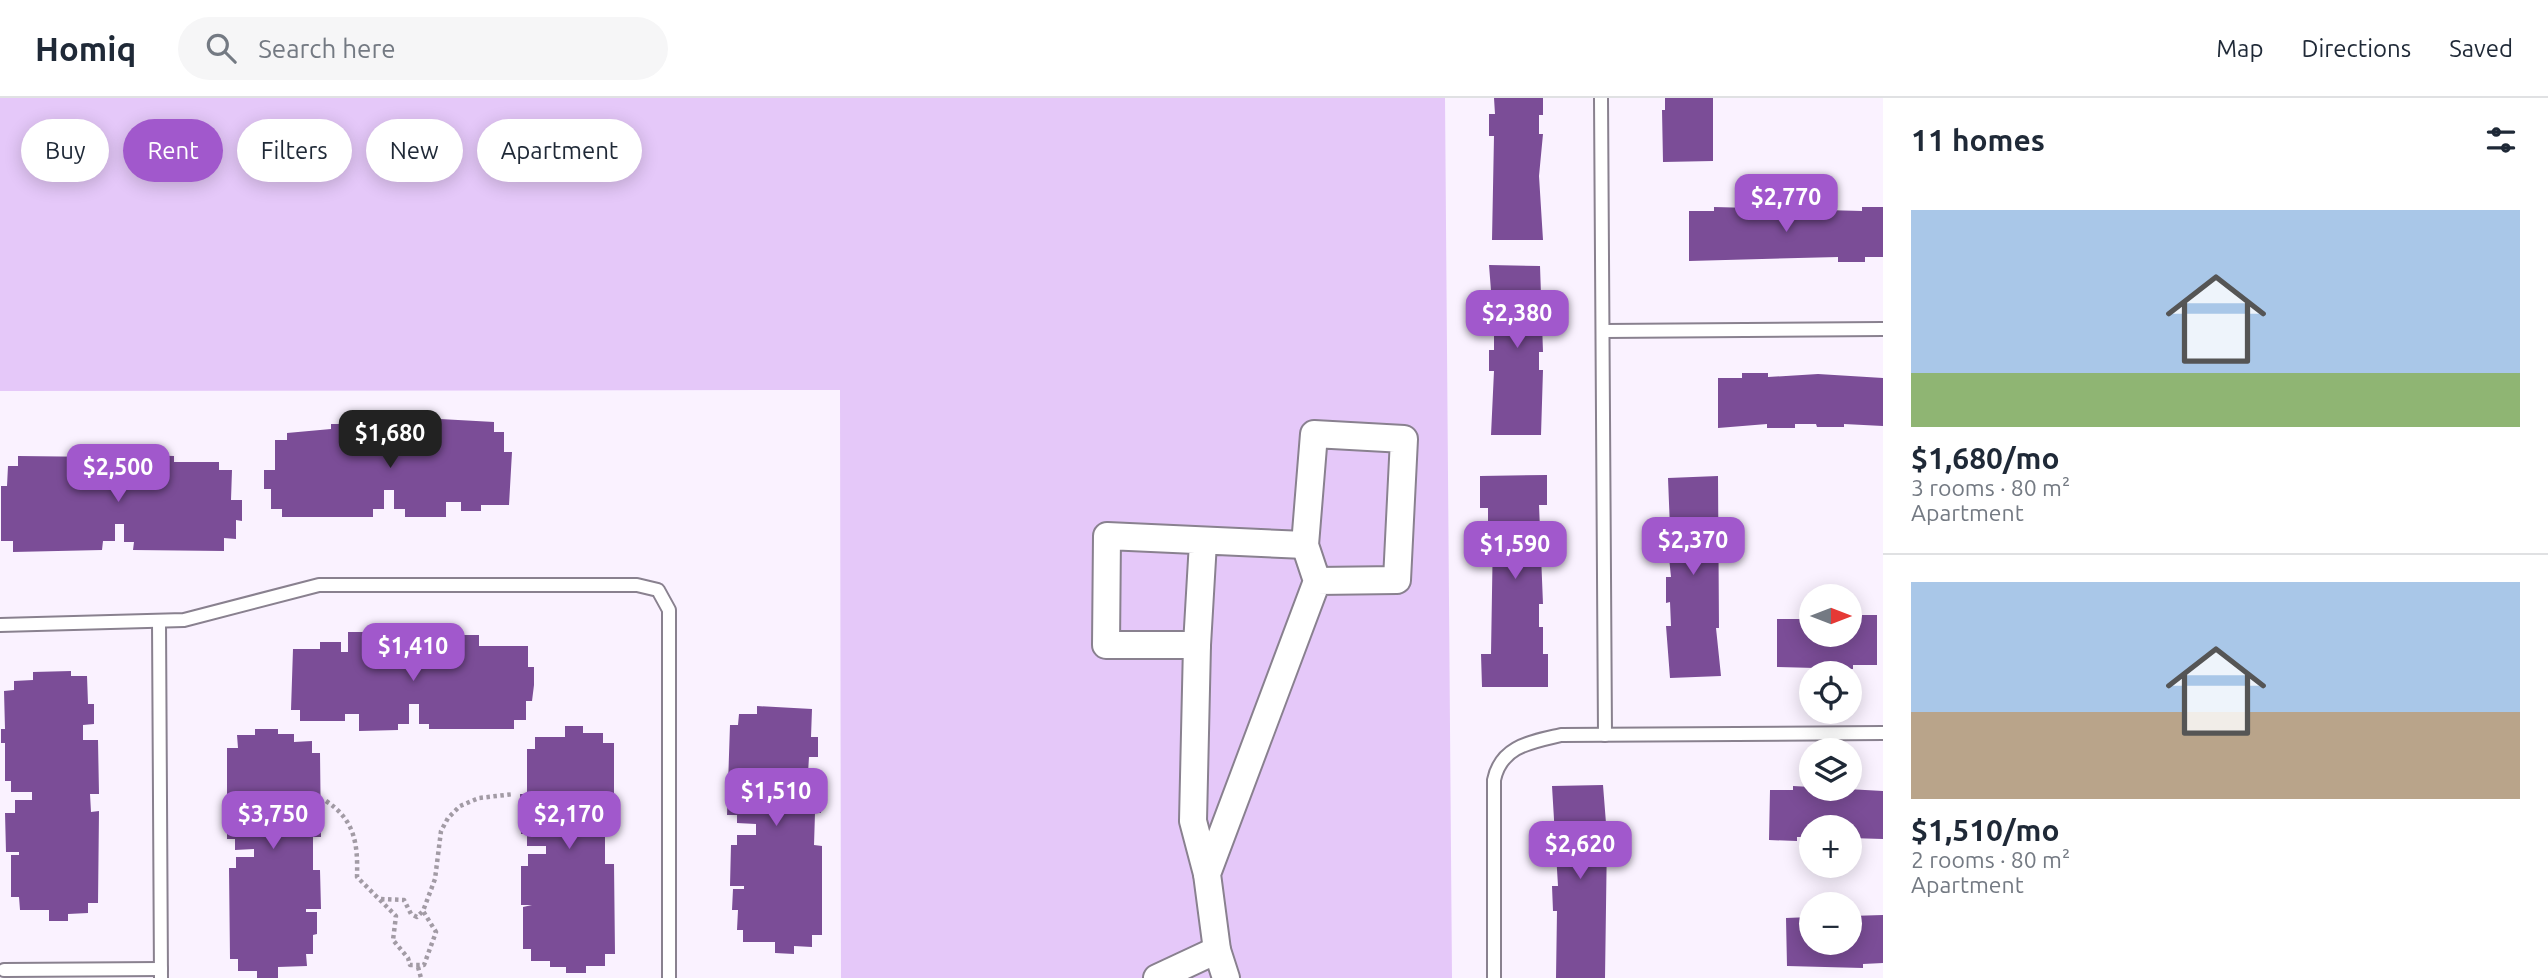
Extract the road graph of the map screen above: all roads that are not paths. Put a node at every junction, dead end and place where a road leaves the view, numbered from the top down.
1 (1601, 98) edge
2 (1883, 329) edge
3 (1604, 331) junction
4 (1203, 542) junction
5 (1306, 545) junction
6 (1317, 581) junction
7 (159, 621) junction
8 (0, 625) edge
9 (1197, 645) junction
10 (1883, 733) edge
11 (1605, 736) junction
12 (1207, 874) junction
13 (1217, 950) junction
14 (4, 970) dead end
15 (161, 974) edge
16 (668, 978) edge
17 (1157, 978) edge
18 (1226, 978) edge
19 (1494, 978) edge

1 - 3 lane
2 - 3 lane
3 - 11 lane
4 - 5 street
4 - 9 street
4 - 9 street
5 - 6 street
5 - 6 street
6 - 12 street
7 - 8 lane
7 - 15 lane
7 - 16 lane
9 - 12 street
10 - 11 lane
11 - 19 lane
12 - 13 street
13 - 17 street
13 - 18 street
14 - 15 lane

